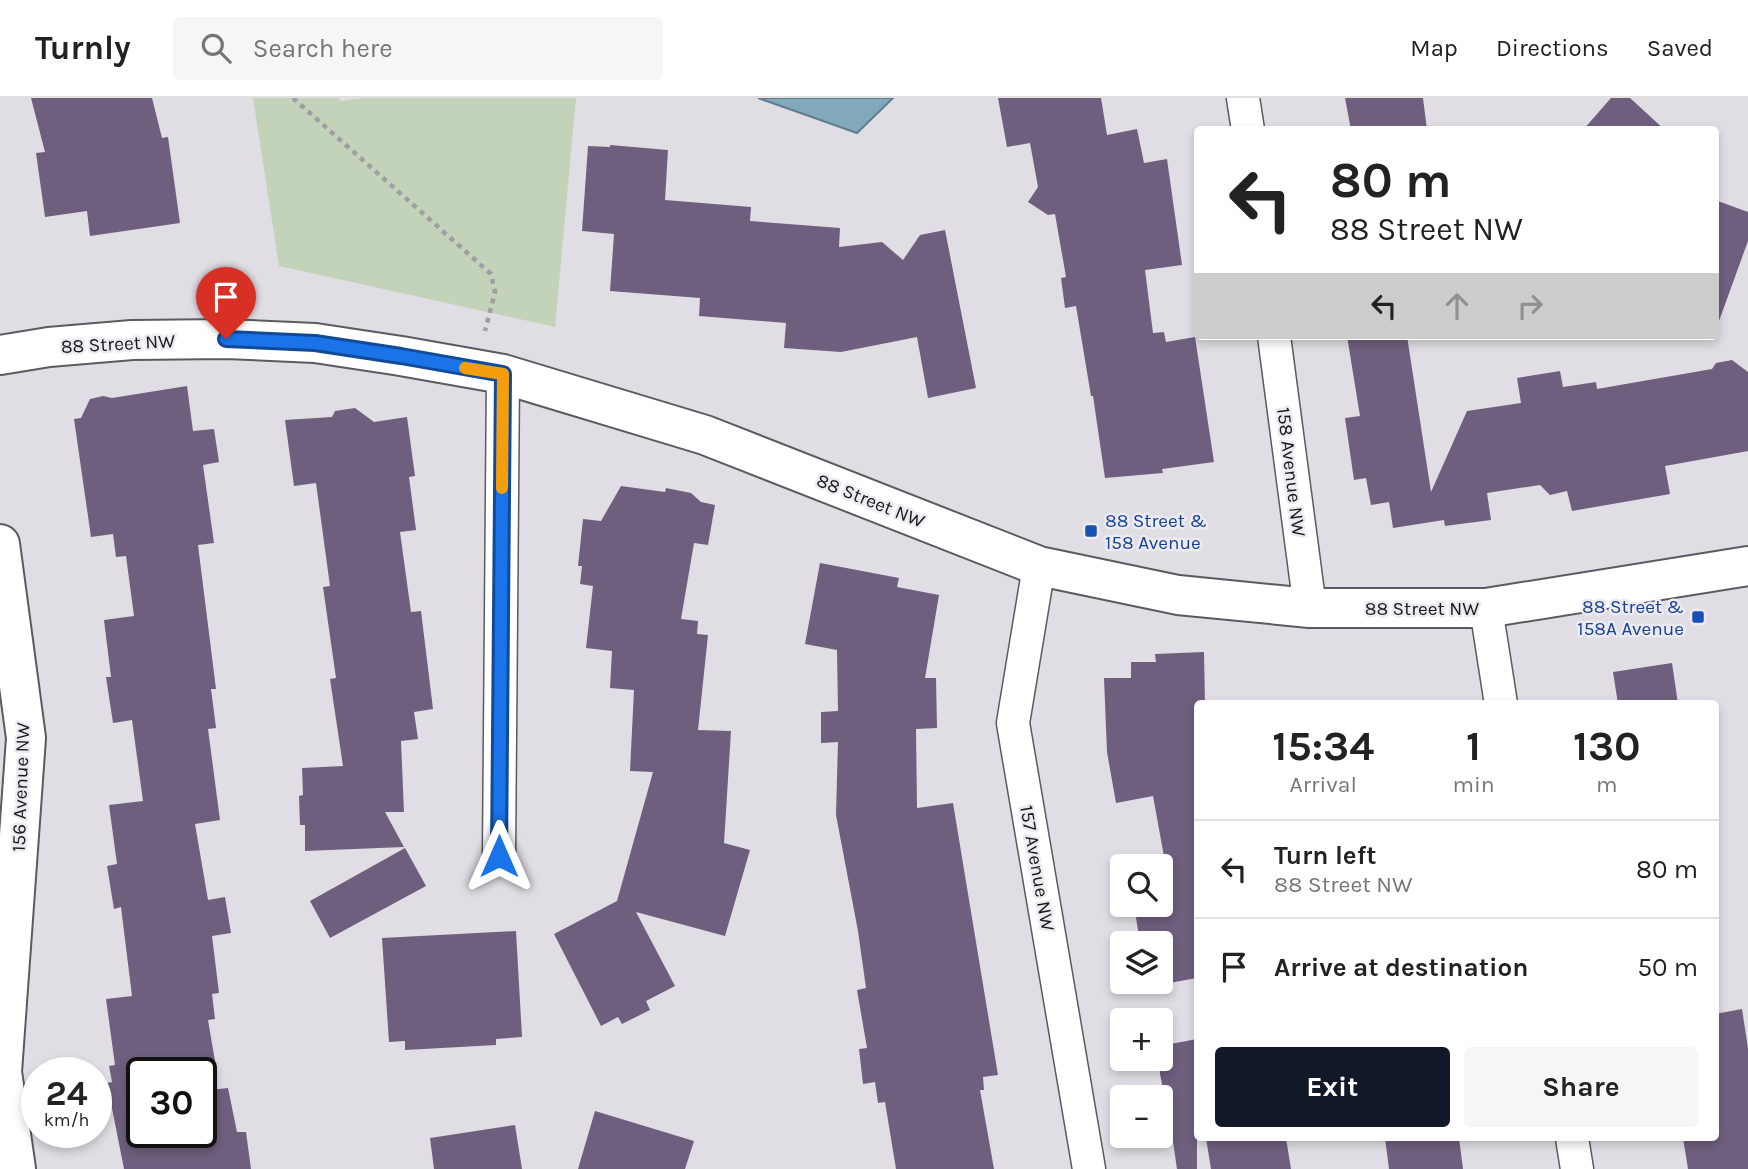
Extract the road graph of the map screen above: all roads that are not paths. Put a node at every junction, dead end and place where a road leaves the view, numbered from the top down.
1 (1243, 98) edge
2 (1247, 126) edge
3 (1275, 340) edge
4 (0, 355) edge
5 (490, 372) junction
6 (0, 544) edge
7 (1039, 566) junction
8 (1748, 566) edge
9 (1310, 608) junction
10 (1486, 608) junction
11 (11, 698) edge
12 (1500, 700) edge
13 (499, 856) dead end
14 (1572, 1141) edge
15 (16, 1169) edge
16 (1089, 1169) edge
17 (1577, 1169) edge

1 - 2 street
3 - 9 street, 158 Avenue NW
4 - 5 street, 88 Street NW
5 - 7 street, 88 Street NW
5 - 13 street
6 - 11 street, 156 Avenue NW
7 - 9 street, 88 Street NW
7 - 16 street, 157 Avenue NW
8 - 10 street, 88 Street NW
9 - 10 street, 88 Street NW
10 - 12 street
11 - 15 street, 156 Avenue NW
14 - 17 street

